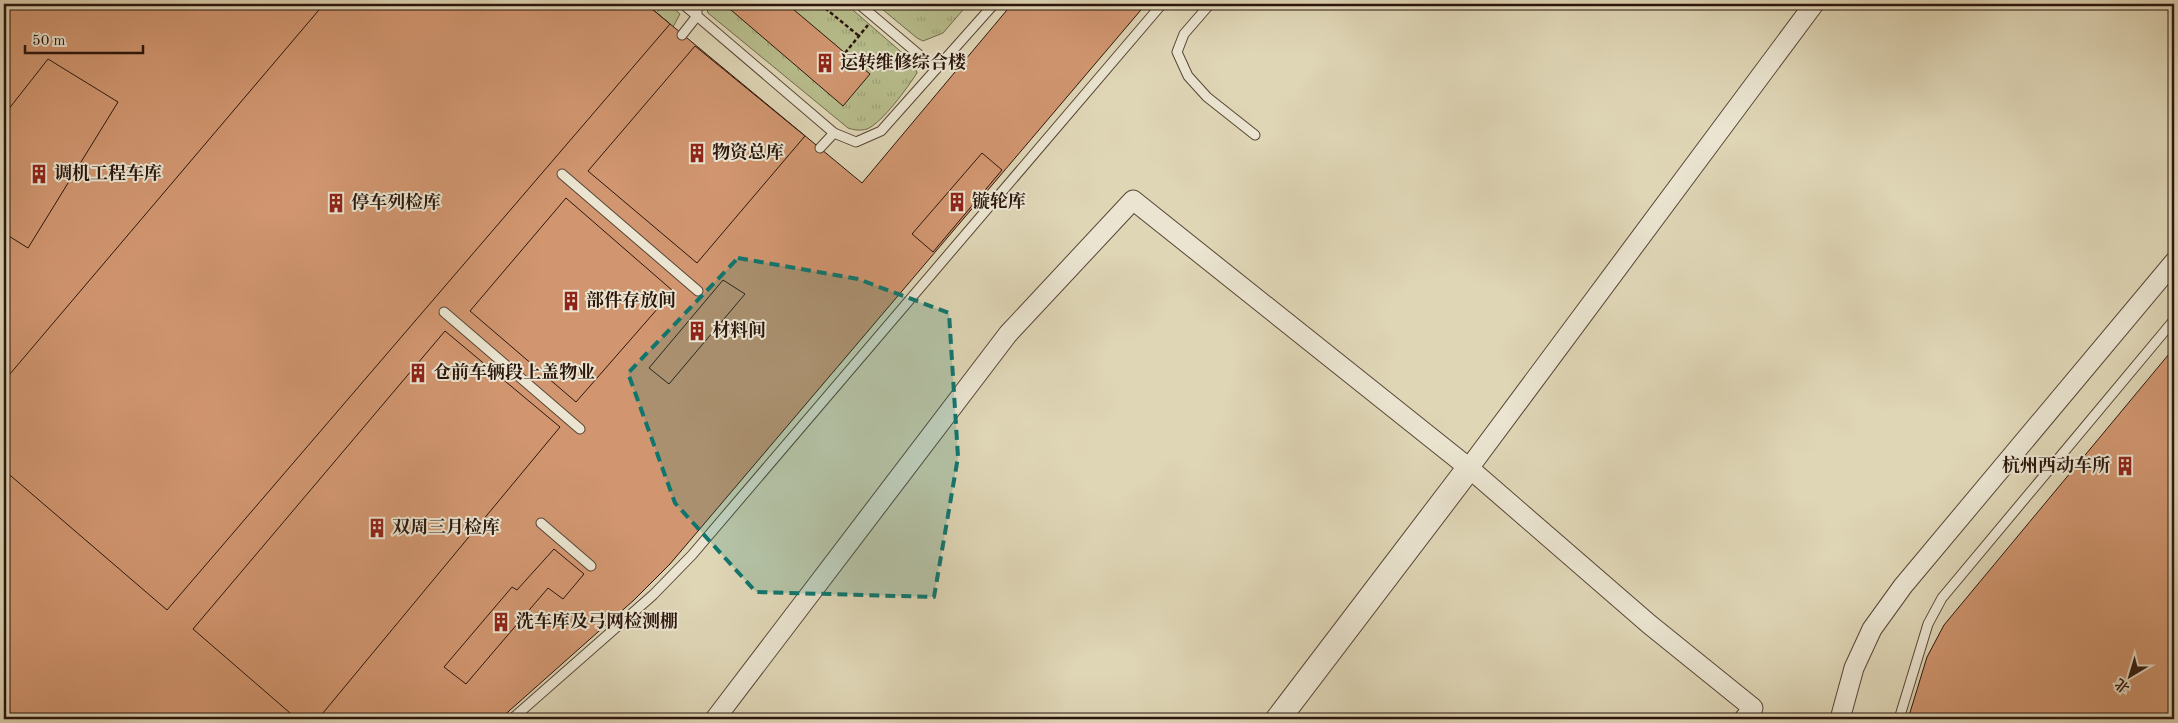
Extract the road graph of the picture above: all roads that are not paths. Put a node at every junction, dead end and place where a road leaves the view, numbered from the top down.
1 (683, 4) edge
2 (697, 4) edge
3 (859, 4) edge
4 (994, 4) edge
5 (1162, 4) edge
6 (1210, 4) edge
7 (1814, 4) edge
8 (698, 16) junction
9 (682, 35) dead end
10 (936, 69) junction
11 (834, 133) junction
12 (1255, 135) dead end
13 (820, 148) dead end
14 (562, 174) dead end
15 (2174, 262) edge
16 (698, 291) dead end
17 (444, 312) dead end
18 (2174, 320) edge
19 (580, 429) dead end
20 (1469, 468) junction
21 (541, 523) dead end
22 (591, 566) dead end
23 (512, 719) edge
24 (714, 719) edge
25 (1278, 719) edge
26 (1744, 719) edge
27 (1840, 719) edge
28 (1899, 719) edge

1 - 8 lane
2 - 8 lane
3 - 10 lane
4 - 10 lane
5 - 23 lane
6 - 12 lane
7 - 20 street
8 - 9 lane
8 - 11 lane
10 - 11 lane
11 - 13 lane
14 - 16 lane
15 - 27 street
17 - 19 lane
18 - 28 lane
20 - 24 street
20 - 25 street
20 - 26 street
21 - 22 lane

